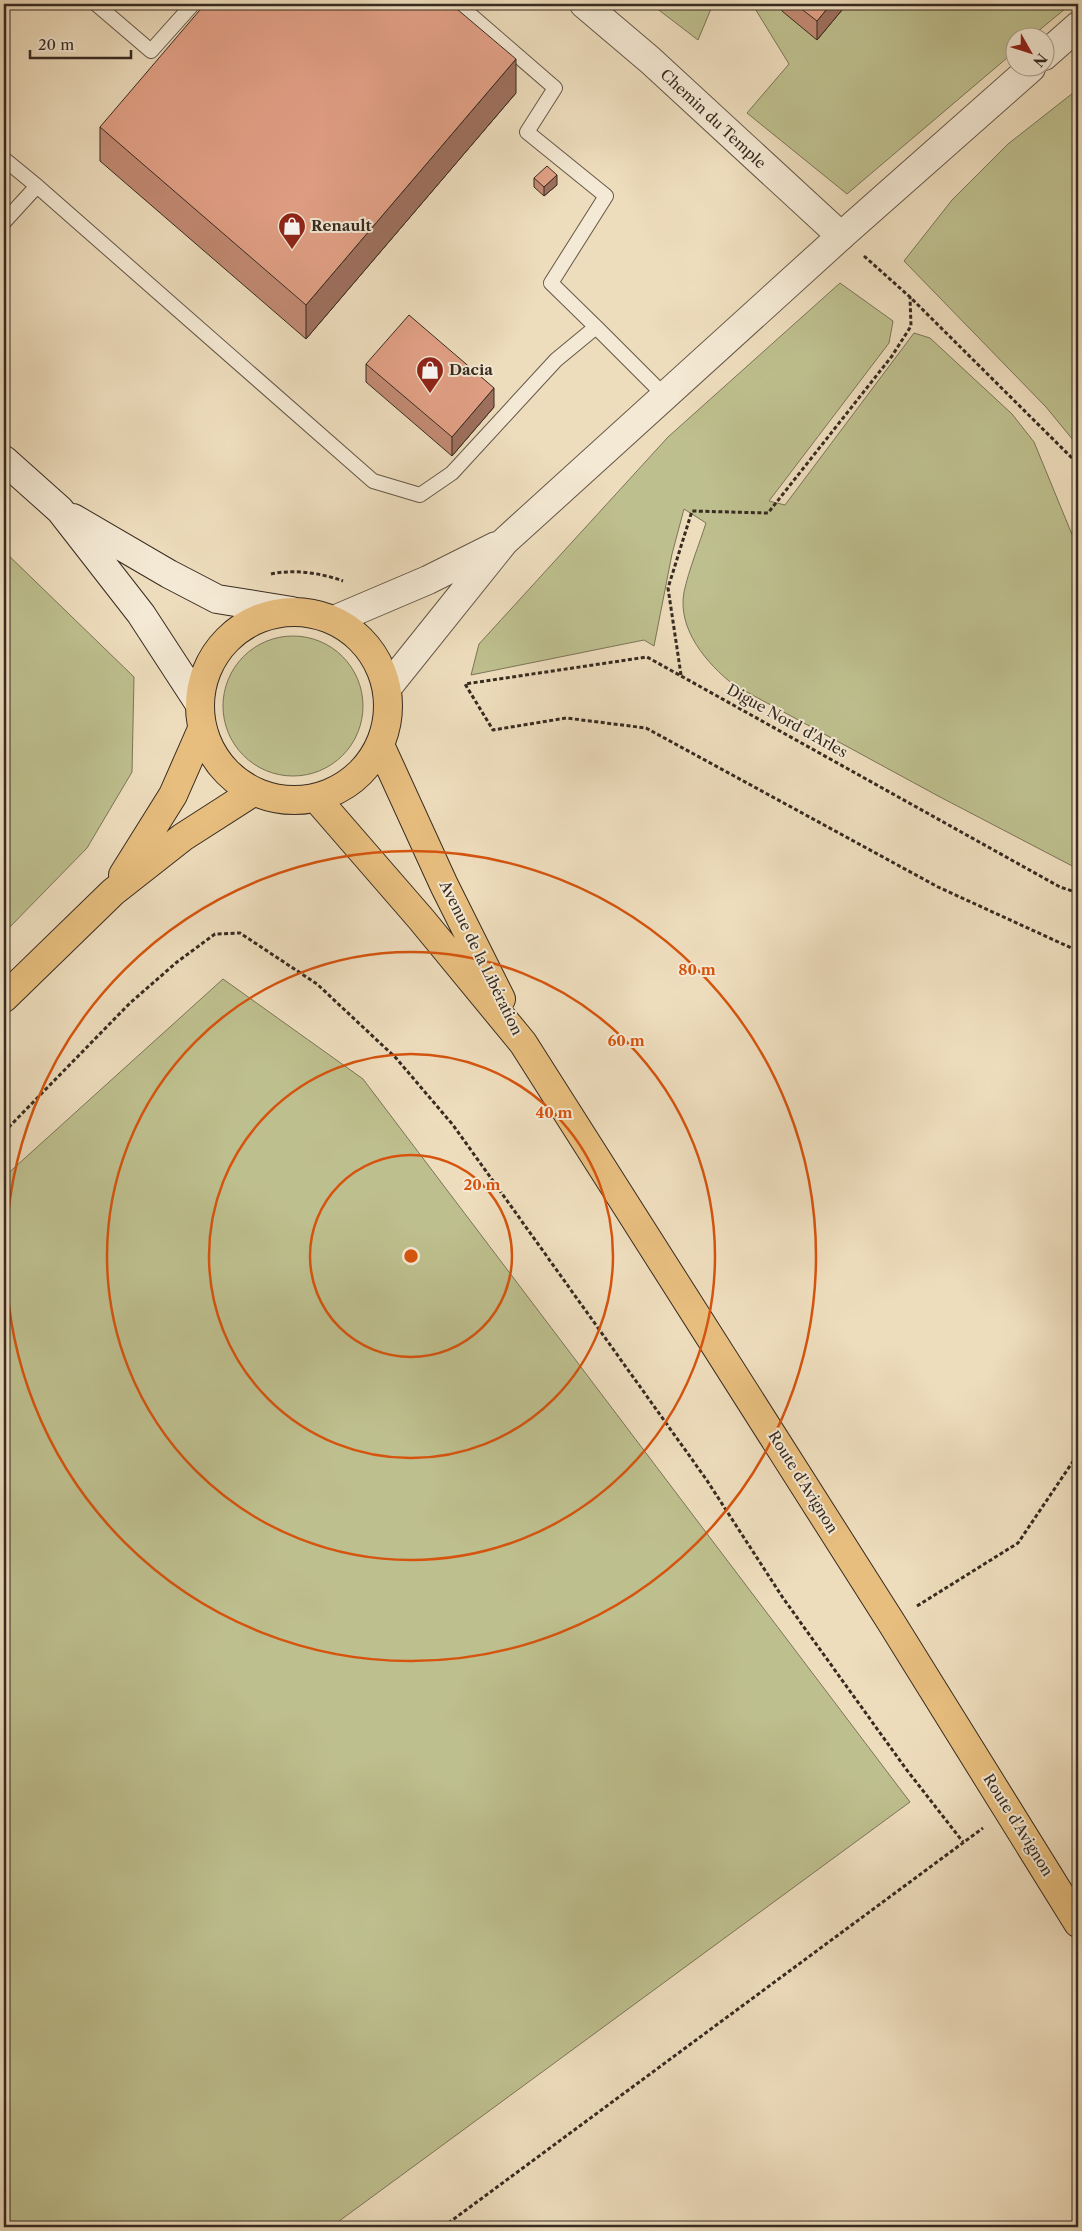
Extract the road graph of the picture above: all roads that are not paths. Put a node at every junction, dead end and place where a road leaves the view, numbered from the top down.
1 (96, 4) edge
2 (194, 4) edge
3 (458, 4) edge
4 (584, 4) edge
5 (1078, 26) edge
6 (1054, 47) edge
7 (1020, 78) edge
8 (4, 159) edge
9 (37, 186) junction
10 (6, 216) edge
11 (841, 236) junction
12 (596, 327) junction
13 (665, 396) junction
14 (4, 460) edge
15 (60, 510) junction
16 (504, 542) junction
17 (292, 611) junction
18 (334, 620) junction
19 (387, 688) junction
20 (200, 716) junction
21 (380, 745) junction
22 (253, 792) junction
23 (316, 798) junction
24 (112, 892) junction
25 (4, 998) edge
26 (523, 1043) junction
27 (1078, 1924) edge

1 - 2 lane
3 - 12 lane
4 - 11 street, Chemin du Temple
5 - 6 street
7 - 11 street
8 - 9 lane
9 - 10 lane
9 - 12 lane
11 - 13 street
12 - 13 lane
13 - 16 street
14 - 15 street
15 - 17 street
15 - 20 street
16 - 18 street
16 - 19 street
17 - 18 main road
17 - 20 main road
18 - 19 main road
19 - 21 main road
20 - 22 main road
20 - 24 main road
21 - 23 main road
21 - 26 main road, Avenue de la Libération
22 - 23 main road
22 - 24 main road
23 - 26 main road, Avenue de la Libération
24 - 25 main road
26 - 27 main road, Route d'Avignon

